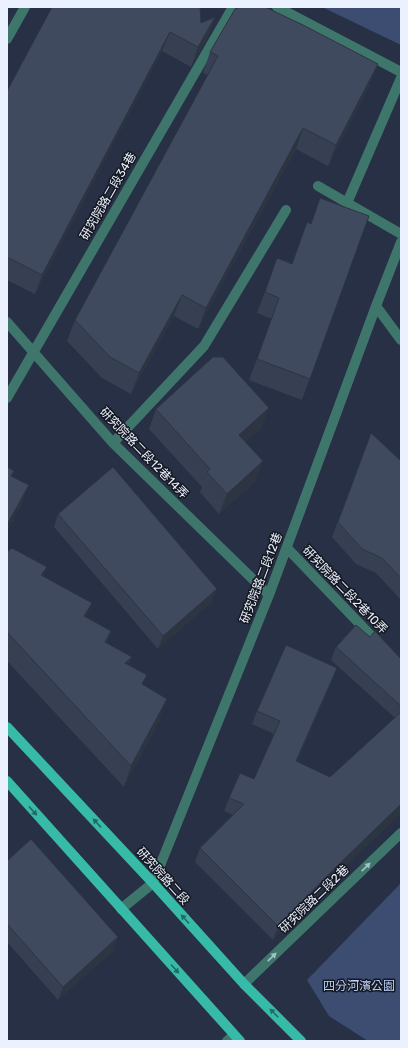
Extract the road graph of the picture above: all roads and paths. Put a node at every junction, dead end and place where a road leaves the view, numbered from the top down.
1 (25, 7) edge
2 (233, 7) edge
3 (277, 7) edge
4 (7, 39) edge
5 (401, 72) edge
6 (401, 78) edge
7 (318, 186) dead end
8 (347, 203) junction
9 (286, 210) dead end
10 (401, 234) edge
11 (401, 242) edge
12 (376, 306) junction
13 (7, 322) edge
14 (401, 340) edge
15 (33, 352) junction
16 (7, 398) edge
17 (113, 442) junction
18 (287, 548) junction
19 (269, 596) junction
20 (385, 650) edge
21 (7, 727) edge
22 (7, 782) edge
23 (401, 833) edge
24 (153, 883) junction
25 (121, 909) junction
26 (244, 984) junction
27 (234, 1039) edge
28 (301, 1041) edge

1 - 4 street
2 - 15 street, 研究院路二段34巷
3 - 5 street
6 - 8 street
7 - 8 street
8 - 10 street
9 - 17 street
11 - 12 street, 研究院路二段12巷
12 - 14 street
12 - 18 street, 研究院路二段12巷
13 - 15 street, 研究院路二段12巷14弄
15 - 16 street, 研究院路二段34巷
15 - 17 street, 研究院路二段12巷14弄
17 - 19 street, 研究院路二段12巷14弄
18 - 19 street, 研究院路二段12巷
18 - 20 street, 研究院路二段2巷10弄
19 - 24 street, 研究院路二段12巷
24 -> 21 main road, 研究院路二段
22 -> 25 main road
26 -> 23 street, 研究院路二段2巷
24 - 25 street, 研究院路二段12巷
26 -> 24 main road, 研究院路二段
25 -> 27 main road
28 -> 26 main road, 研究院路二段

